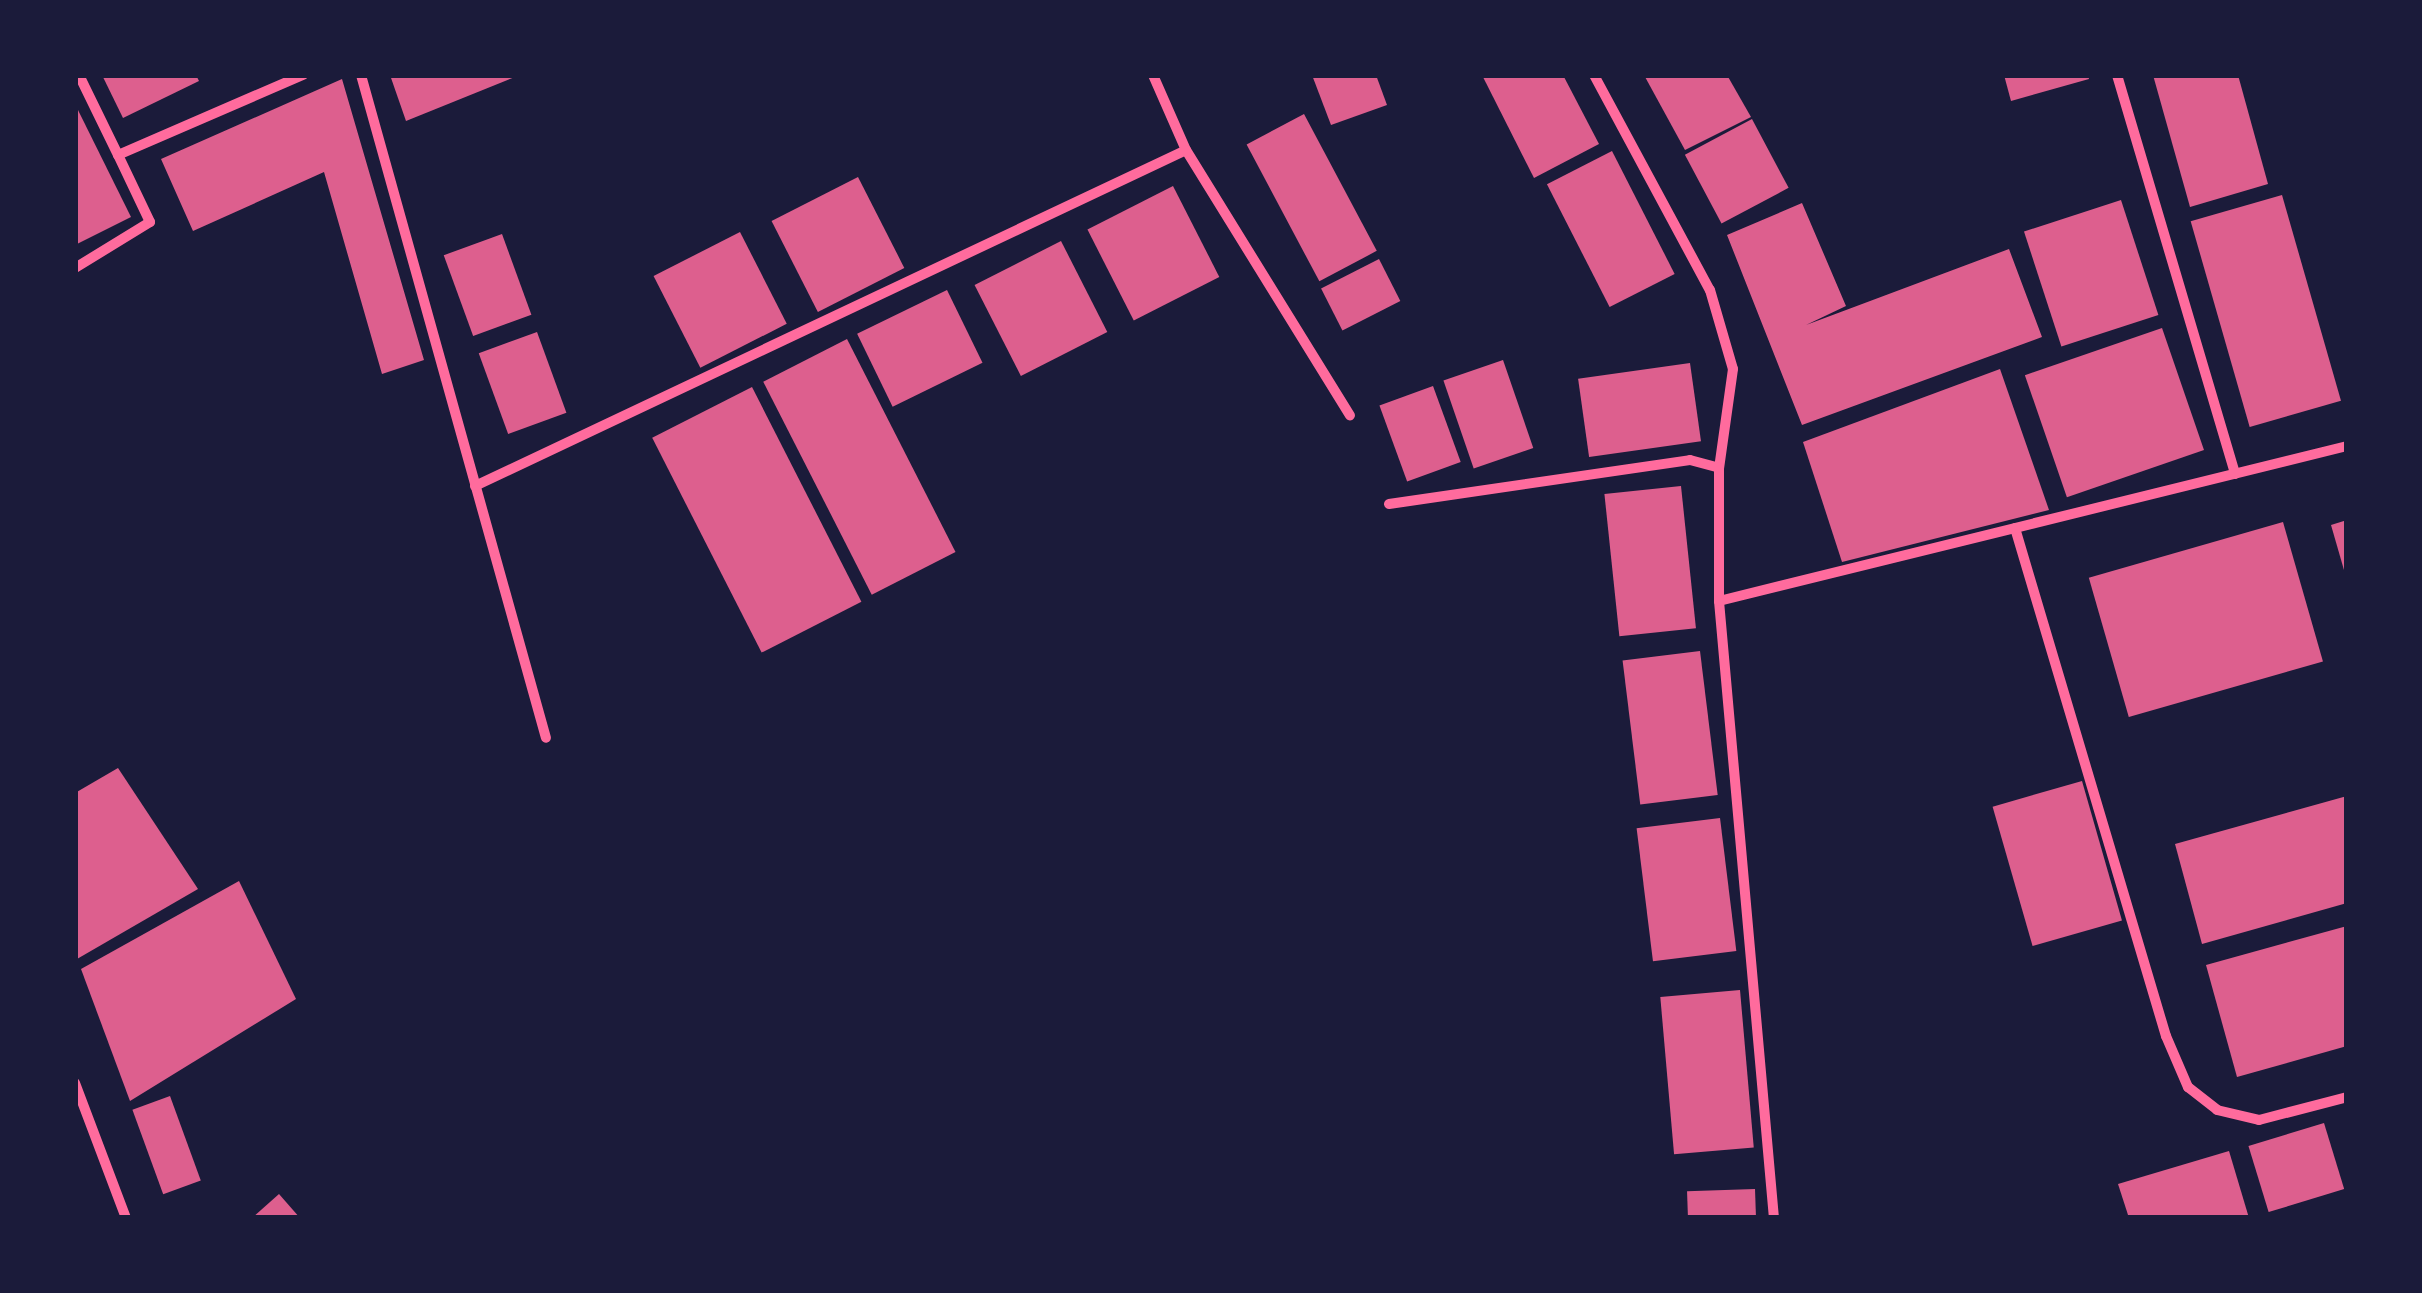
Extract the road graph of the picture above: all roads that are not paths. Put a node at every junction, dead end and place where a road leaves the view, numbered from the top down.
1 (79, 75) edge
2 (304, 75) edge
3 (361, 75) edge
4 (1154, 75) edge
5 (1594, 75) edge
6 (2117, 75) edge
7 (1186, 150) junction
8 (118, 155) junction
9 (75, 268) edge
10 (1350, 416) dead end
11 (2347, 446) edge
12 (1719, 468) junction
13 (2236, 474) junction
14 (475, 486) junction
15 (1389, 504) dead end
16 (2015, 528) junction
17 (1719, 601) junction
18 (546, 738) dead end
19 (75, 1083) edge
20 (2347, 1097) edge
21 (126, 1218) edge
22 (1774, 1218) edge

1 - 8 street
2 - 8 street
3 - 14 street
4 - 7 street
5 - 12 street
6 - 13 street
7 - 10 street
7 - 14 street
8 - 9 street
11 - 13 street
12 - 15 street
12 - 17 street
13 - 16 street
14 - 18 street
16 - 17 street
16 - 20 street
17 - 22 street
19 - 21 street

